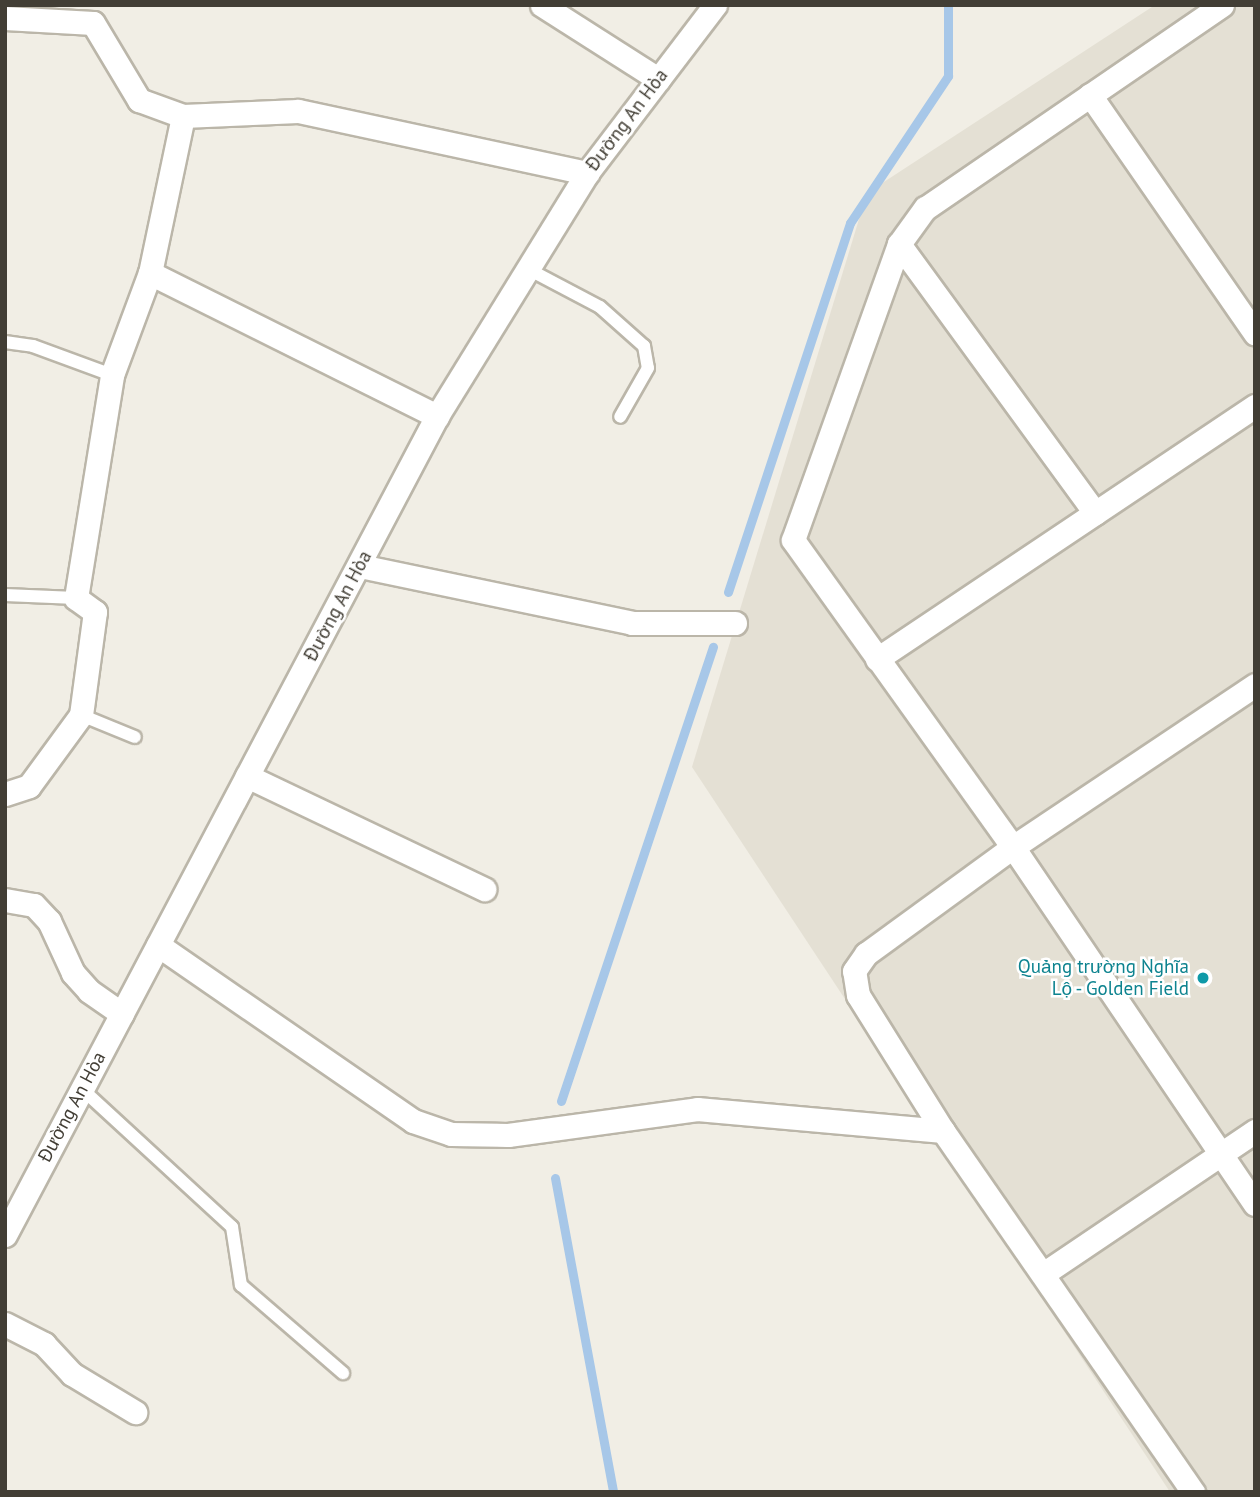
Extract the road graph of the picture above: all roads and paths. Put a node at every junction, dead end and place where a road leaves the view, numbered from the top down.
1 (542, 5) edge
2 (715, 5) edge
3 (1222, 5) edge
4 (5, 18) edge
5 (658, 79) junction
6 (1090, 95) junction
7 (183, 116) junction
8 (587, 173) junction
9 (899, 244) junction
10 (528, 269) junction
11 (150, 273) junction
12 (1255, 333) edge
13 (5, 342) edge
14 (112, 375) junction
15 (1255, 406) edge
16 (437, 416) junction
17 (620, 417) dead end
18 (1095, 513) junction
19 (359, 566) junction
20 (5, 595) edge
21 (76, 598) junction
22 (735, 623) dead end
23 (877, 659) junction
24 (1255, 685) edge
25 (81, 715) junction
26 (135, 737) dead end
27 (247, 776) junction
28 (5, 794) edge
29 (1013, 847) junction
30 (484, 889) dead end
31 (5, 900) edge
32 (158, 946) junction
33 (122, 1014) junction
34 (82, 1089) junction
35 (943, 1131) junction
36 (1255, 1131) edge
37 (1221, 1154) junction
38 (1255, 1204) edge
39 (5, 1235) edge
40 (1043, 1274) junction
41 (5, 1324) edge
42 (343, 1373) dead end
43 (135, 1412) dead end
44 (1193, 1492) edge

1 - 5 street
2 - 5 street, Đường An Hòa
3 - 6 street
4 - 7 street
5 - 8 street, Đường An Hòa
6 - 9 street
6 - 12 street
7 - 8 street
7 - 11 street
8 - 10 street, Đường An Hòa
9 - 18 street
9 - 23 street
10 - 16 street, Đường An Hòa
10 - 17 lane
11 - 14 street
11 - 16 street
13 - 14 lane
14 - 21 street
15 - 18 street
16 - 19 street, Đường An Hòa
18 - 23 street
19 - 22 street
19 - 27 street, Đường An Hòa
20 - 21 lane
21 - 25 street
23 - 29 street
24 - 29 street
25 - 26 lane
25 - 28 street
27 - 30 street
27 - 32 street, Đường An Hòa
29 - 35 street
29 - 37 street
31 - 33 street
32 - 33 street, Đường An Hòa
32 - 35 street
33 - 34 street, Đường An Hòa
34 - 39 street, Đường An Hòa
34 - 42 lane
35 - 40 street
36 - 37 street
37 - 38 street
37 - 40 street
40 - 44 street
41 - 43 street

